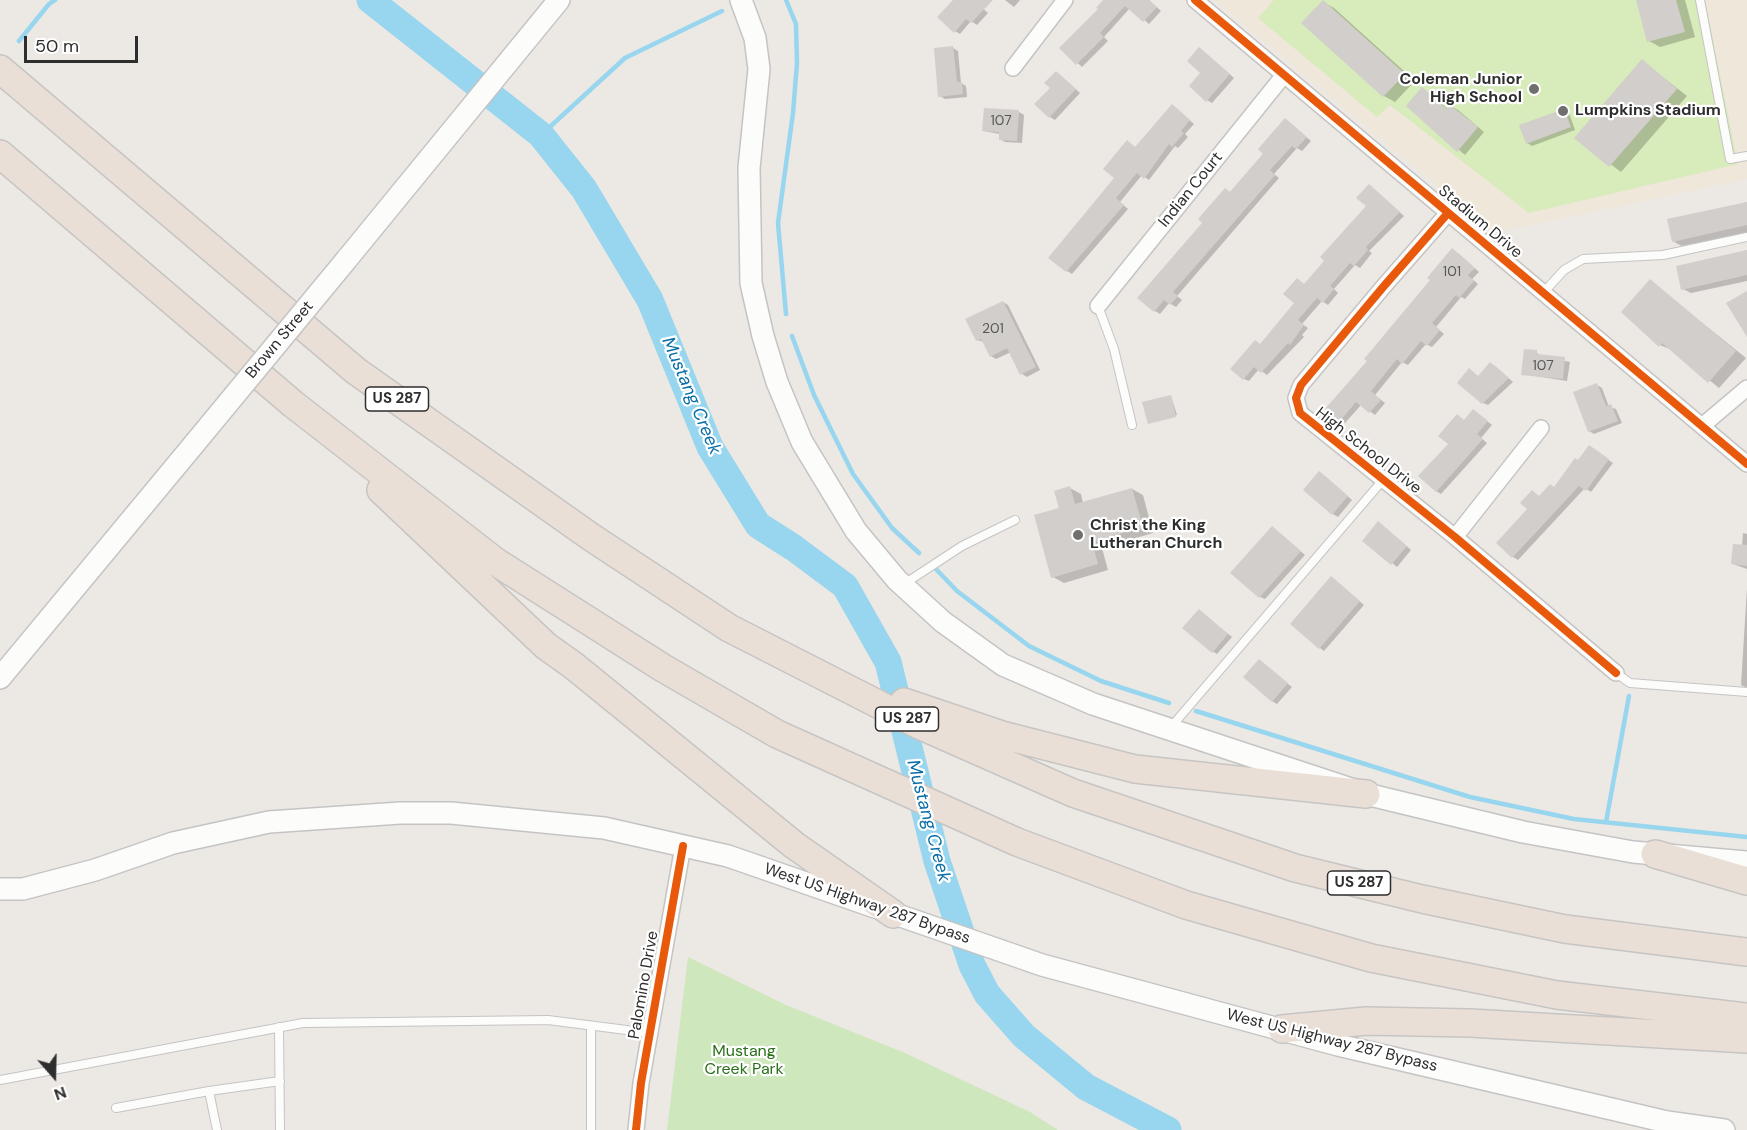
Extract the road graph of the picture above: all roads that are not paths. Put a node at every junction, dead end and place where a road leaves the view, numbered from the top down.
1 (560, 0) edge
2 (741, 0) edge
3 (1065, 0) edge
4 (1195, 0) edge
5 (1700, 0) edge
6 (1013, 68) dead end
7 (0, 69) edge
8 (1284, 75) junction
9 (0, 154) edge
10 (1747, 156) edge
11 (1448, 213) junction
12 (1747, 237) edge
13 (1543, 293) junction
14 (1098, 306) joint
15 (1747, 388) edge
16 (1132, 425) dead end
17 (1702, 426) junction
18 (1541, 428) dead end
19 (356, 455) junction
20 (1747, 464) edge
21 (1383, 480) junction
22 (1015, 520) dead end
23 (1455, 537) junction
24 (903, 585) junction
25 (1616, 673) joint
26 (0, 678) edge
27 (830, 678) junction
28 (1747, 692) edge
29 (1169, 729) junction
30 (1366, 794) junction
31 (683, 846) junction
32 (1655, 854) junction
33 (1747, 862) edge
34 (1747, 881) edge
35 (0, 889) edge
36 (901, 917) junction
37 (1747, 952) edge
38 (1747, 1017) edge
39 (591, 1026) junction
40 (279, 1027) junction
41 (1282, 1029) junction
42 (650, 1033) junction
43 (1747, 1039) edge
44 (0, 1080) edge
45 (279, 1081) junction
46 (209, 1091) junction
47 (116, 1108) dead end
48 (217, 1130) edge
49 (280, 1130) edge
50 (591, 1130) edge
51 (636, 1130) edge
52 (1724, 1130) edge

1 - 26 main road, Brown Street, bridge
2 - 24 main road
3 - 6 street
4 - 8 street, Stadium Drive
5 - 10 lane
7 - 27 highway, US 287
8 - 11 street, Stadium Drive
8 - 14 street, Indian Court
9 - 19 highway
11 - 13 street, Stadium Drive
11 - 21 street, High School Drive
12 - 13 lane
13 - 17 street, Stadium Drive
14 - 16 lane
15 - 17 street
17 - 20 street, Stadium Drive
18 - 23 street
19 - 36 highway
19 - 38 highway
21 - 23 street, High School Drive
21 - 29 lane
22 - 24 lane
23 - 25 street, High School Drive
24 - 29 main road
25 - 28 lane
27 - 30 highway
27 - 37 highway, US 287
29 - 30 main road
30 - 32 main road
31 - 35 main road, West US Highway 287 Bypass
31 - 36 main road, West US Highway 287 Bypass
31 - 42 street, Palomino Drive
32 - 33 main road
32 - 34 highway
36 - 41 main road, West US Highway 287 Bypass
39 - 40 lane
39 - 42 lane
39 - 50 lane
40 - 44 lane
40 - 45 lane
41 - 43 highway
41 - 52 main road, West US Highway 287 Bypass
42 - 51 street, Palomino Drive
45 - 46 lane
45 - 49 lane
46 - 47 lane
46 - 48 lane

